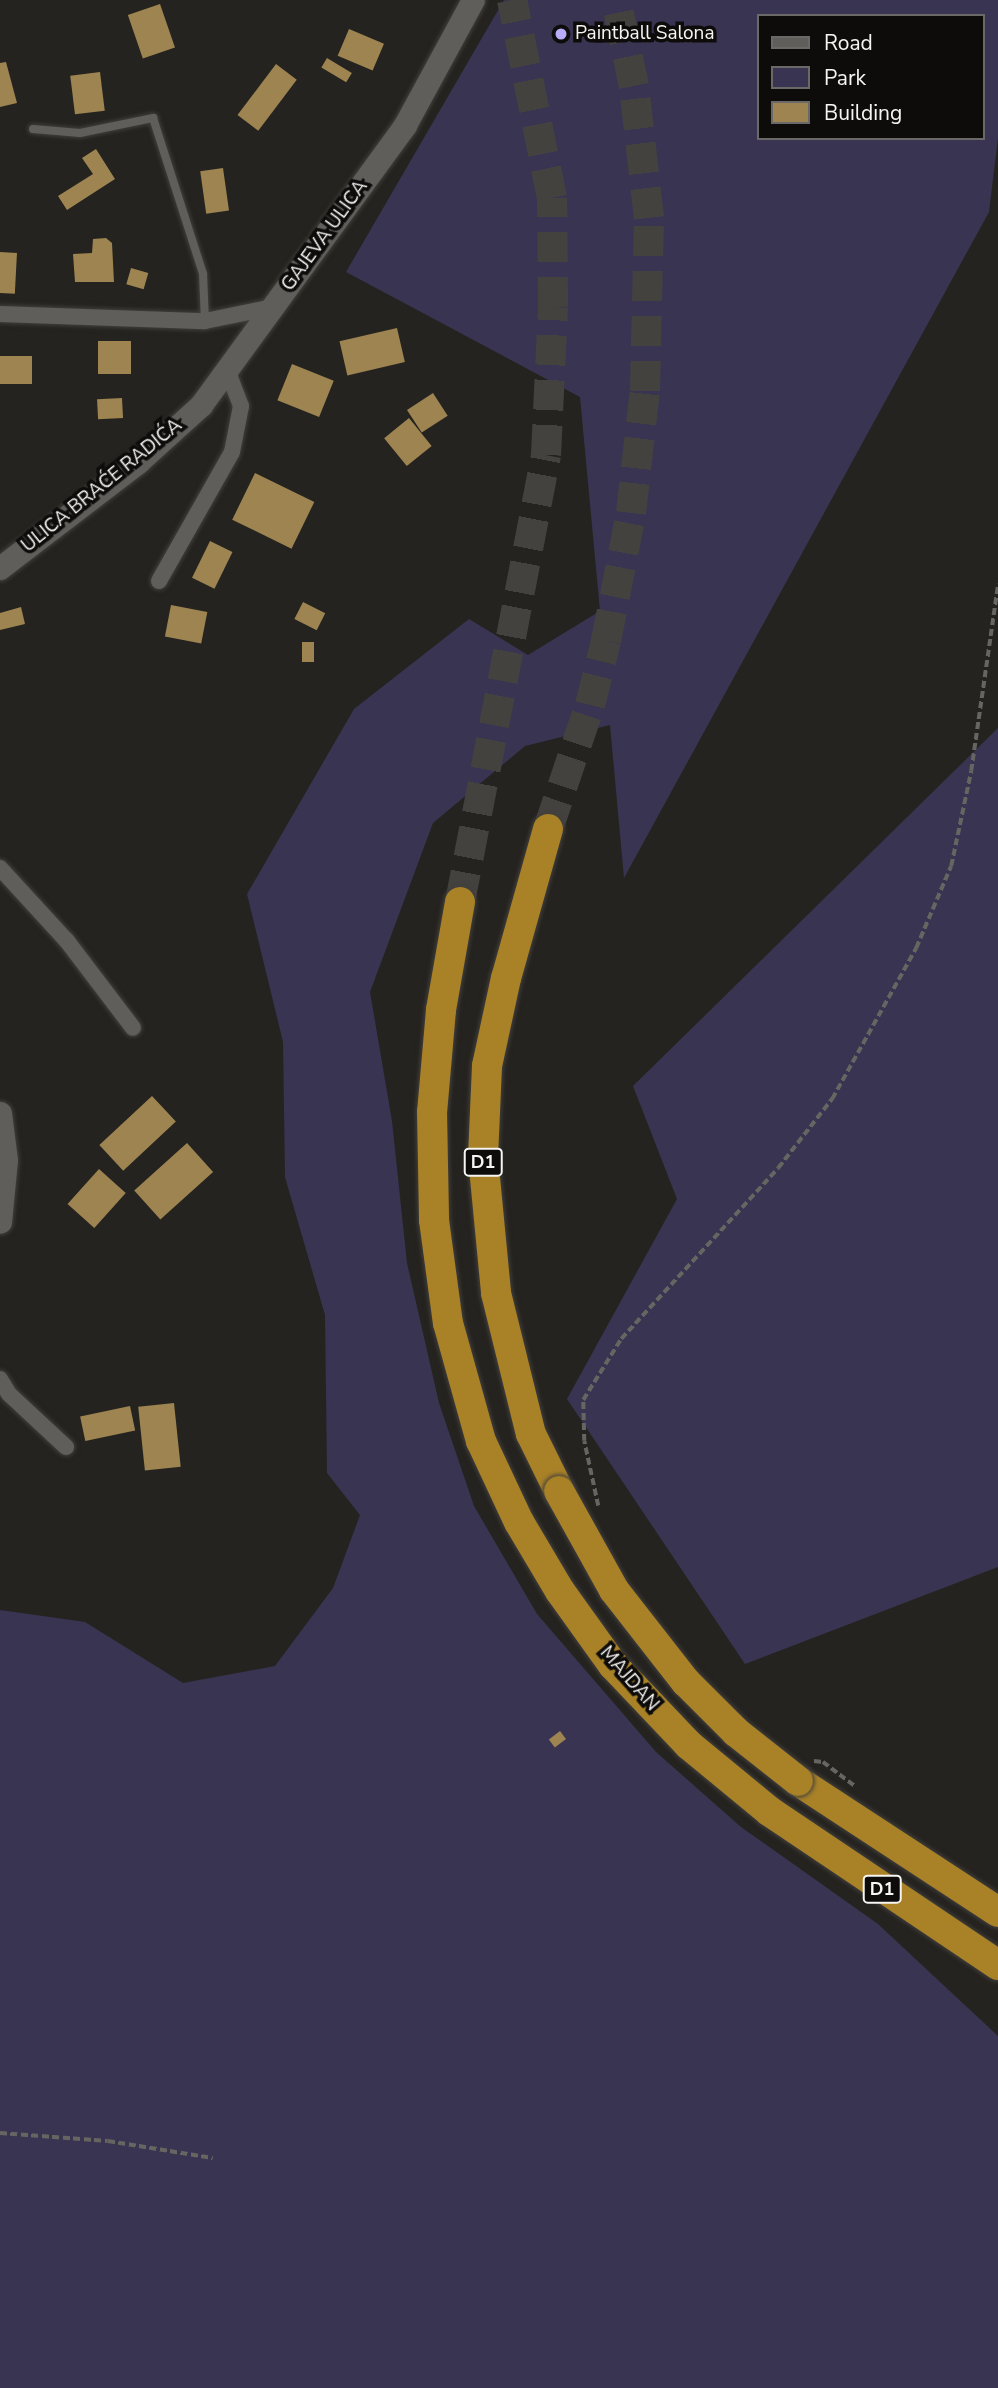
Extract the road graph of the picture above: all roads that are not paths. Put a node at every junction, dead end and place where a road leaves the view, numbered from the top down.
1 (472, 0) edge
2 (33, 129) dead end
3 (273, 307) junction
4 (0, 314) edge
5 (205, 321) junction
6 (227, 369) junction
7 (0, 568) edge
8 (159, 581) dead end
9 (548, 829) tunnel mouth
10 (0, 868) edge
11 (460, 902) tunnel mouth
12 (133, 1028) dead end
13 (0, 1113) edge
14 (0, 1222) edge
15 (0, 1379) edge
16 (66, 1447) dead end
17 (998, 1912) edge
18 (998, 1965) edge

1 - 3 main road, GAJEVA ULICA
2 - 5 lane
3 - 5 street, GAJEVA ULICA
3 - 6 main road, ULICA BRAĆE RADIĆA
4 - 5 street, GAJEVA ULICA
6 - 7 main road, ULICA BRAĆE RADIĆA
6 - 8 street
9 - 17 highway, D1, bridge
10 - 12 street
11 - 18 highway, MAJDAN / D1
13 - 14 main road
15 - 16 street

